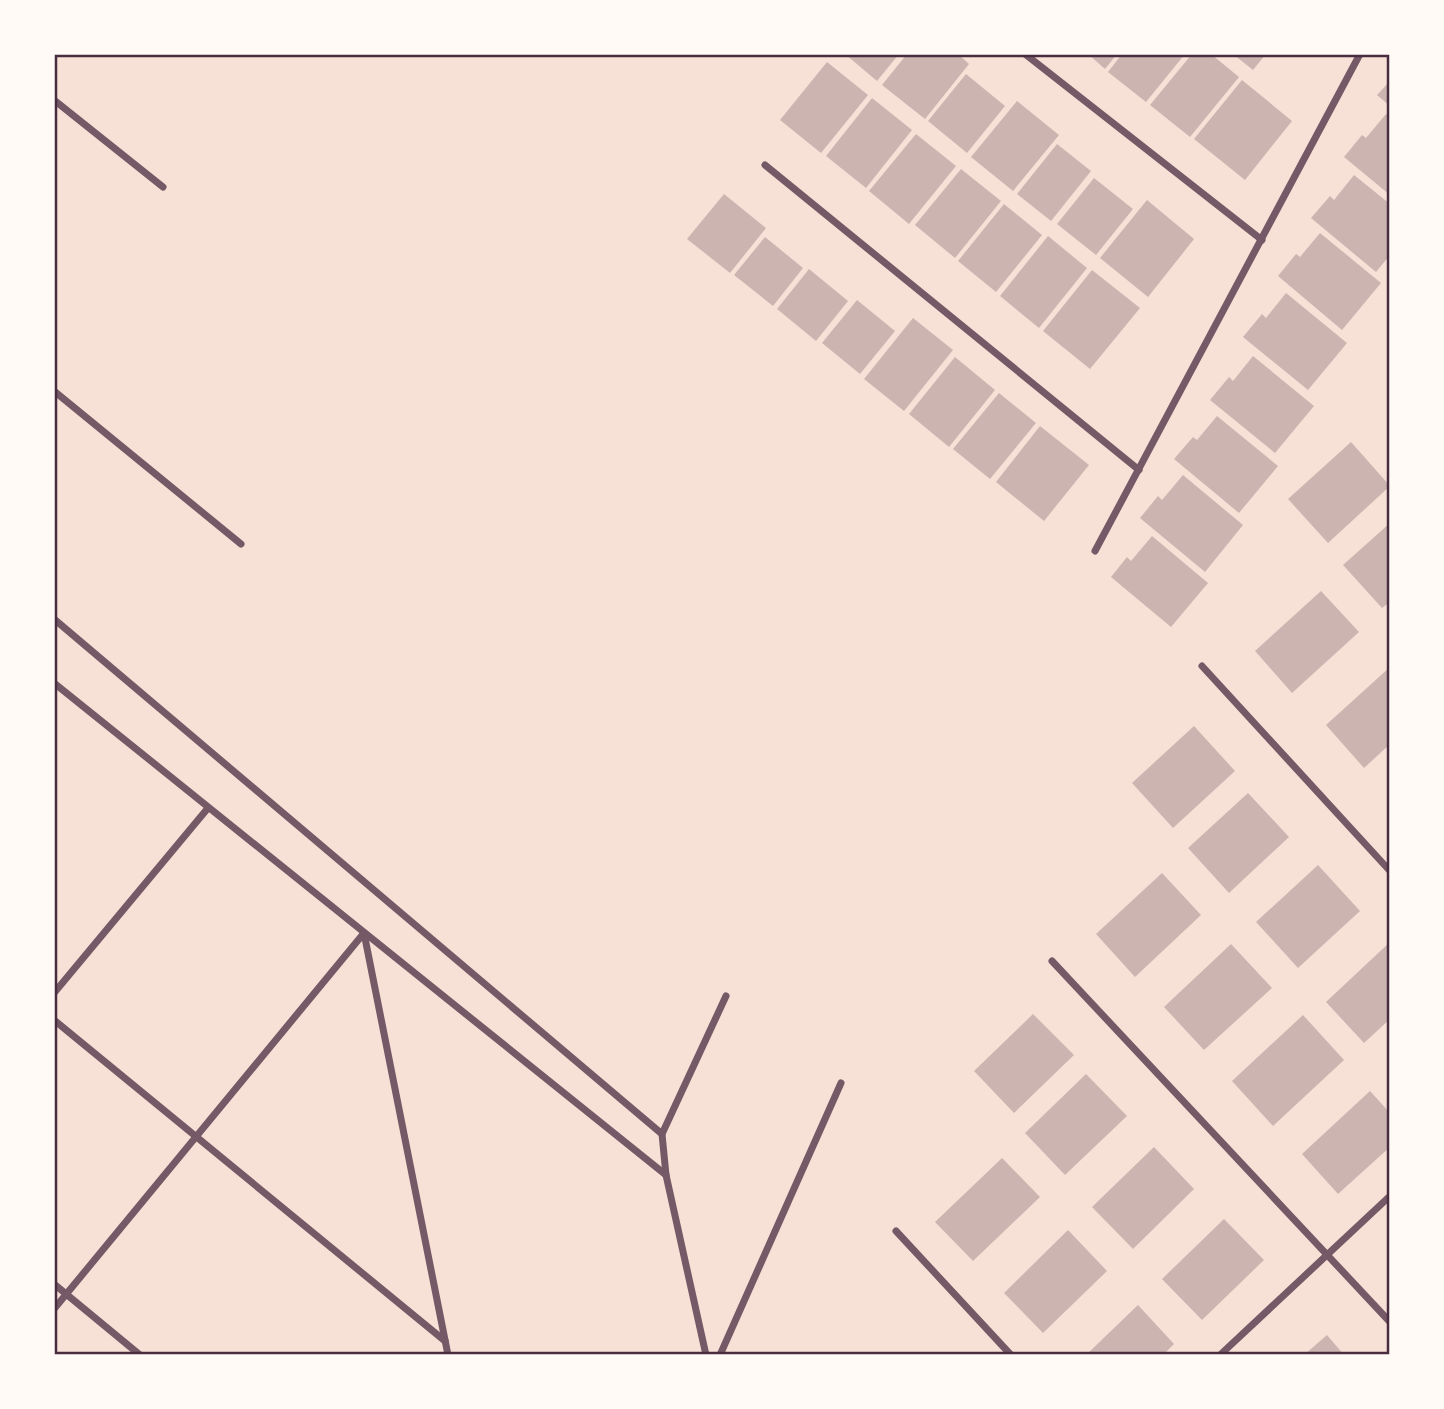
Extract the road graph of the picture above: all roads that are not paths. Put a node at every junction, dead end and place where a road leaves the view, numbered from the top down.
1 (1025, 54) edge
2 (1360, 54) edge
3 (54, 100) edge
4 (765, 165) dead end
5 (163, 187) dead end
6 (1262, 240) junction
7 (54, 391) edge
8 (1139, 470) junction
9 (241, 544) dead end
10 (1095, 551) dead end
11 (54, 619) edge
12 (1202, 666) dead end
13 (54, 683) edge
14 (208, 808) junction
15 (1390, 871) edge
16 (364, 933) junction
17 (1052, 961) dead end
18 (54, 993) edge
19 (726, 996) dead end
20 (54, 1020) edge
21 (841, 1083) dead end
22 (662, 1134) junction
23 (196, 1136) junction
24 (666, 1175) junction
25 (1390, 1196) edge
26 (896, 1231) dead end
27 (1326, 1255) junction
28 (54, 1284) edge
29 (66, 1294) junction
30 (54, 1309) edge
31 (1390, 1322) edge
32 (445, 1341) junction
33 (140, 1355) edge
34 (448, 1355) edge
35 (706, 1355) edge
36 (720, 1355) edge
37 (1011, 1355) edge
38 (1220, 1355) edge

1 - 6 street
2 - 6 street
3 - 5 street
4 - 8 street
6 - 8 street
7 - 9 street
8 - 10 street
11 - 22 street
12 - 15 street
13 - 14 street
14 - 16 street
14 - 18 street
16 - 23 street
16 - 24 street
16 - 32 street
17 - 27 street
19 - 22 street
20 - 23 street
21 - 36 street
22 - 24 street
23 - 29 street
23 - 32 street
24 - 35 street
25 - 27 street
26 - 37 street
27 - 31 street
27 - 38 street
28 - 29 street
29 - 30 street
29 - 33 street
32 - 34 street

